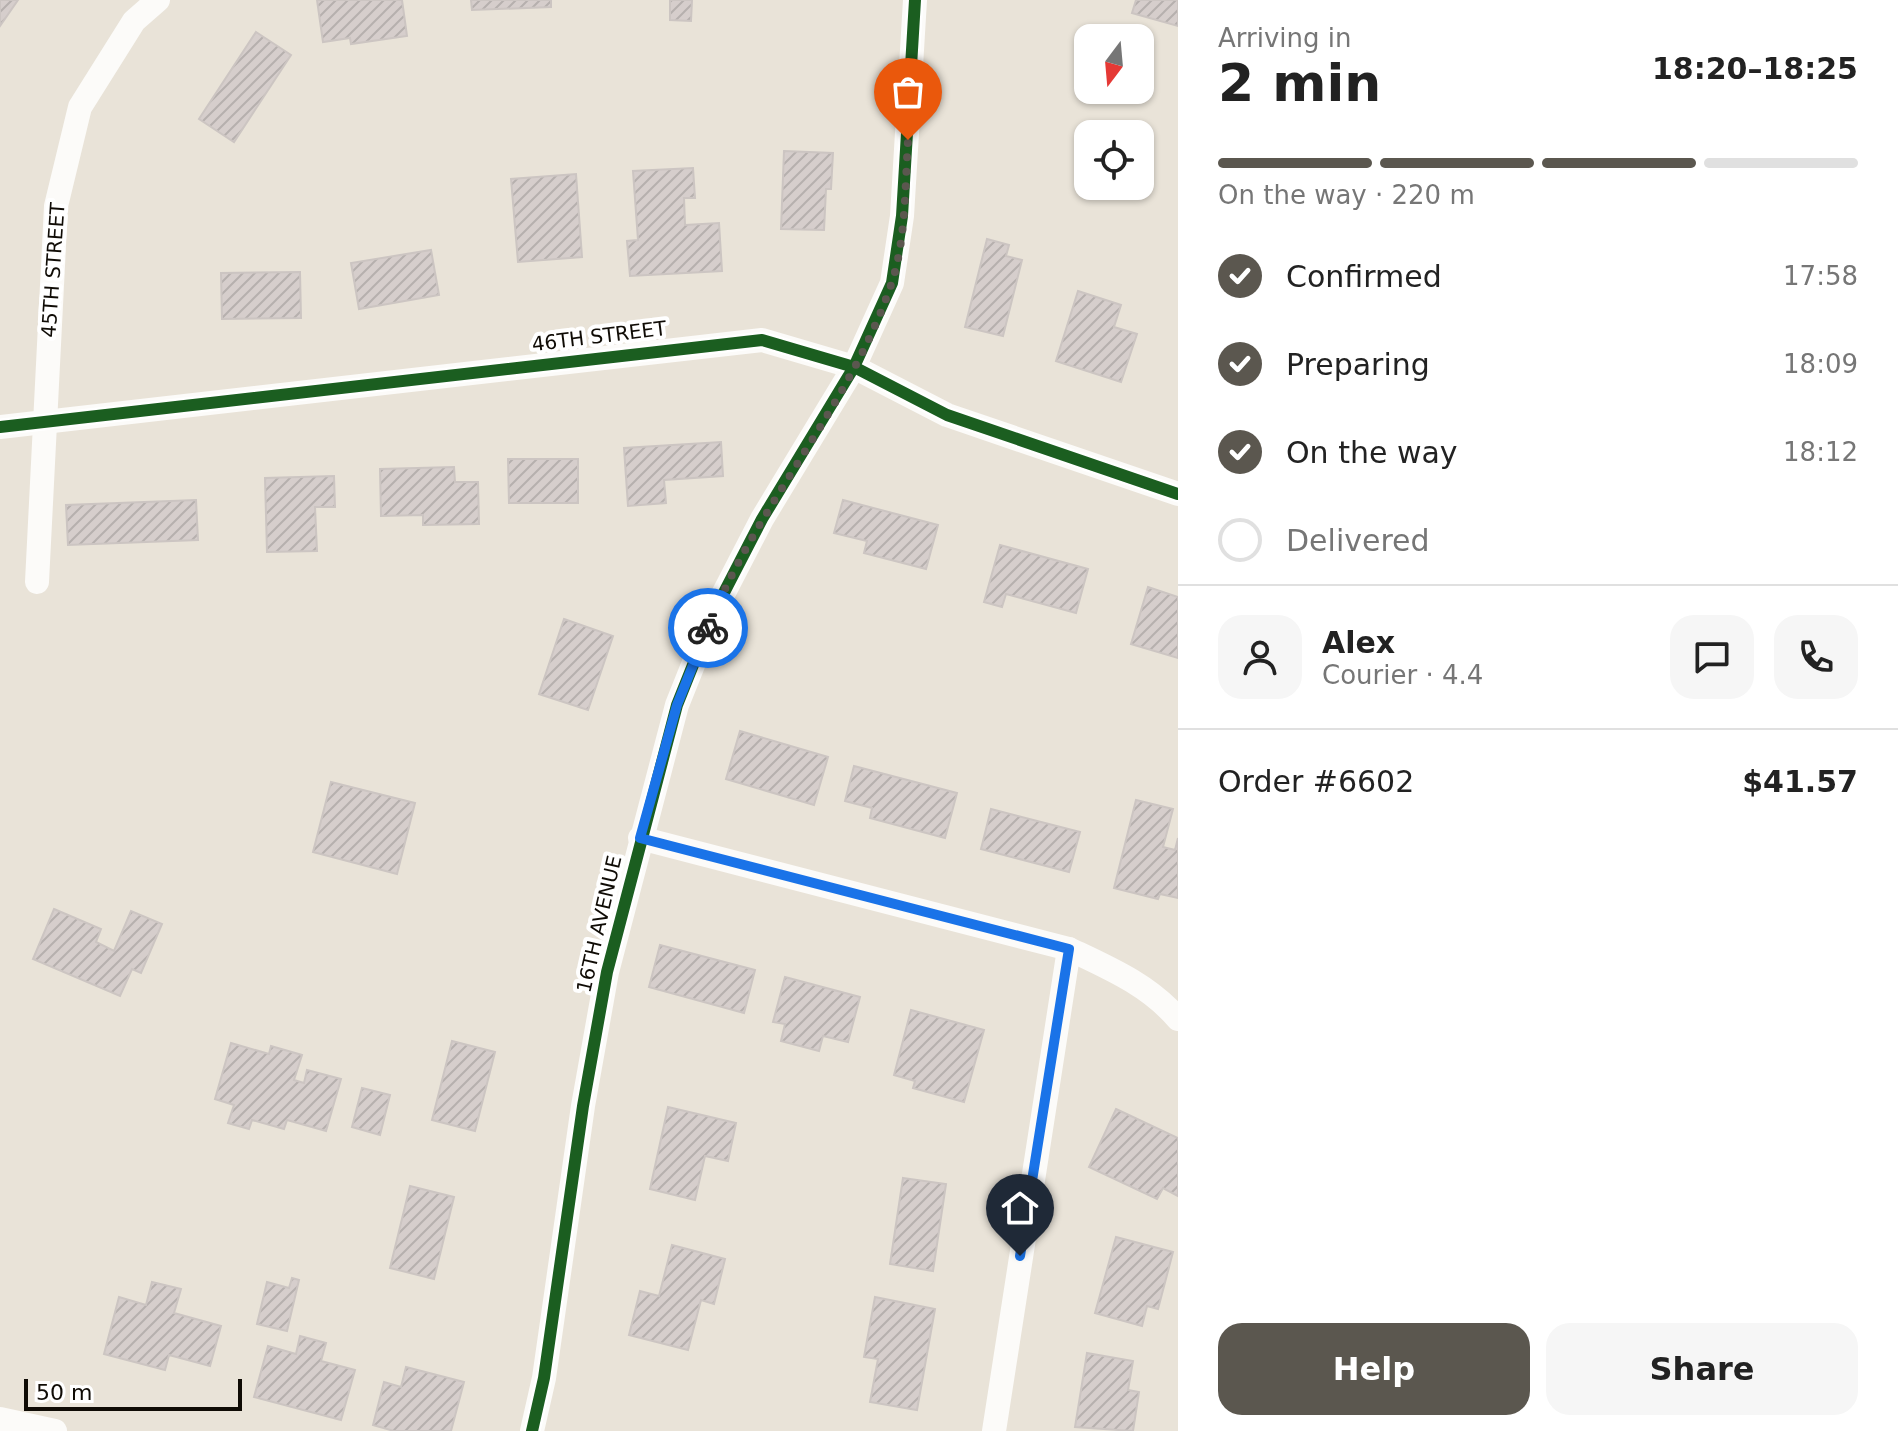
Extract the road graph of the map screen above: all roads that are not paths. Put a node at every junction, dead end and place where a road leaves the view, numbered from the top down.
1 (158, 0) edge
2 (915, 0) edge
3 (854, 367) junction
4 (43, 424) junction
5 (0, 427) edge
6 (1178, 494) edge
7 (37, 582) dead end
8 (640, 838) junction
9 (1069, 949) junction
10 (1178, 1019) edge
11 (0, 1419) edge
12 (55, 1431) edge
13 (532, 1431) edge
14 (994, 1431) edge

1 - 4 street, 45TH STREET
2 - 3 street, 16TH AVENUE
3 - 4 street, 46TH STREET
3 - 6 street, 46TH STREET
3 - 8 street, 16TH AVENUE
4 - 5 street, 46TH STREET
4 - 7 street, 45TH STREET
8 - 9 street
8 - 13 street, 16TH AVENUE
9 - 10 street
9 - 14 street
11 - 12 street

